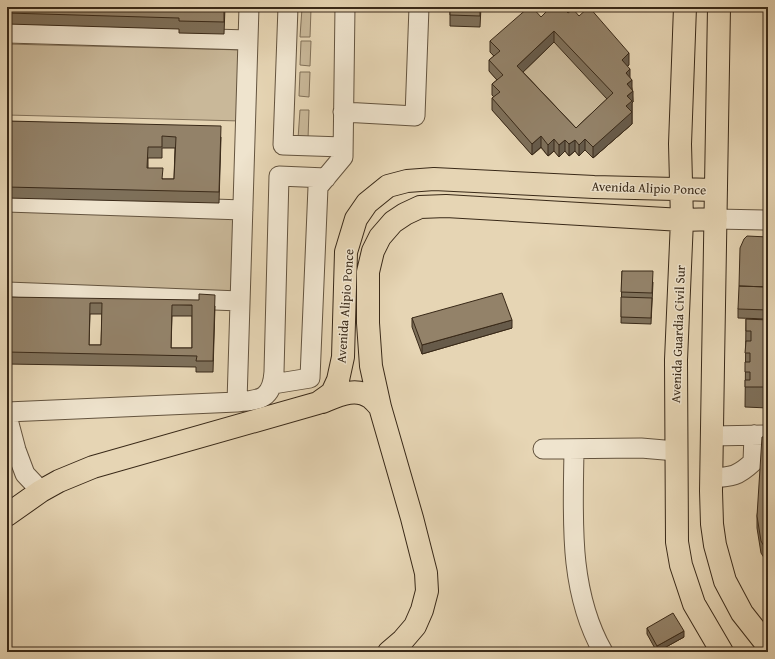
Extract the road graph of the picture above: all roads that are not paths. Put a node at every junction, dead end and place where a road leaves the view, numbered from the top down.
1 (249, 7) edge
2 (288, 7) edge
3 (345, 7) edge
4 (419, 7) edge
5 (685, 7) edge
6 (719, 7) edge
7 (7, 33) edge
8 (248, 40) junction
9 (343, 112) junction
10 (680, 144) junction
11 (343, 147) junction
12 (326, 178) junction
13 (645, 188) junction
14 (681, 189) junction
15 (716, 190) junction
16 (7, 202) edge
17 (243, 210) junction
18 (716, 219) junction
19 (682, 220) junction
20 (768, 220) edge
21 (7, 292) edge
22 (240, 301) junction
23 (273, 384) junction
24 (237, 402) junction
25 (318, 403) junction
26 (380, 407) junction
27 (7, 412) edge
28 (7, 416) edge
29 (761, 435) edge
30 (712, 436) junction
31 (543, 449) dead end
32 (574, 450) junction
33 (676, 451) junction
34 (712, 478) junction
35 (42, 491) junction
36 (7, 515) edge
37 (768, 646) edge
38 (397, 649) edge
39 (718, 651) edge
40 (603, 652) edge

1 - 8 street
2 - 11 street
3 - 9 street
4 - 9 street
5 - 10 main road, Avenida Guardia Civil Sur
6 - 15 main road
7 - 8 street
8 - 17 street
9 - 11 street
10 - 13 main road
10 - 14 main road, Avenida Guardia Civil Sur
11 - 12 street
12 - 23 street
12 - 23 street
13 - 14 main road, Avenida Alipio Ponce
13 - 25 main road, Avenida Alipio Ponce
14 - 15 main road, Avenida Alipio Ponce
14 - 19 main road, Avenida Guardia Civil Sur
15 - 18 main road
16 - 17 street
17 - 22 street
18 - 19 main road, Avenida Alipio Ponce
18 - 20 street, Avenida Alipio Ponce
18 - 30 main road
19 - 26 main road, Avenida Alipio Ponce
19 - 33 main road, Avenida Guardia Civil Sur
21 - 22 street
22 - 24 street
23 - 24 street
24 - 27 street
25 - 26 main road
25 - 35 main road, Avenida Alipio Ponce
26 - 38 main road, Avenida Alipio Ponce
28 - 35 street
29 - 30 street
29 - 34 street
30 - 34 main road
31 - 32 street
32 - 33 street
32 - 40 street
33 - 39 main road, Avenida Guardia Civil Sur
34 - 37 main road
35 - 36 main road, Avenida Alipio Ponce

